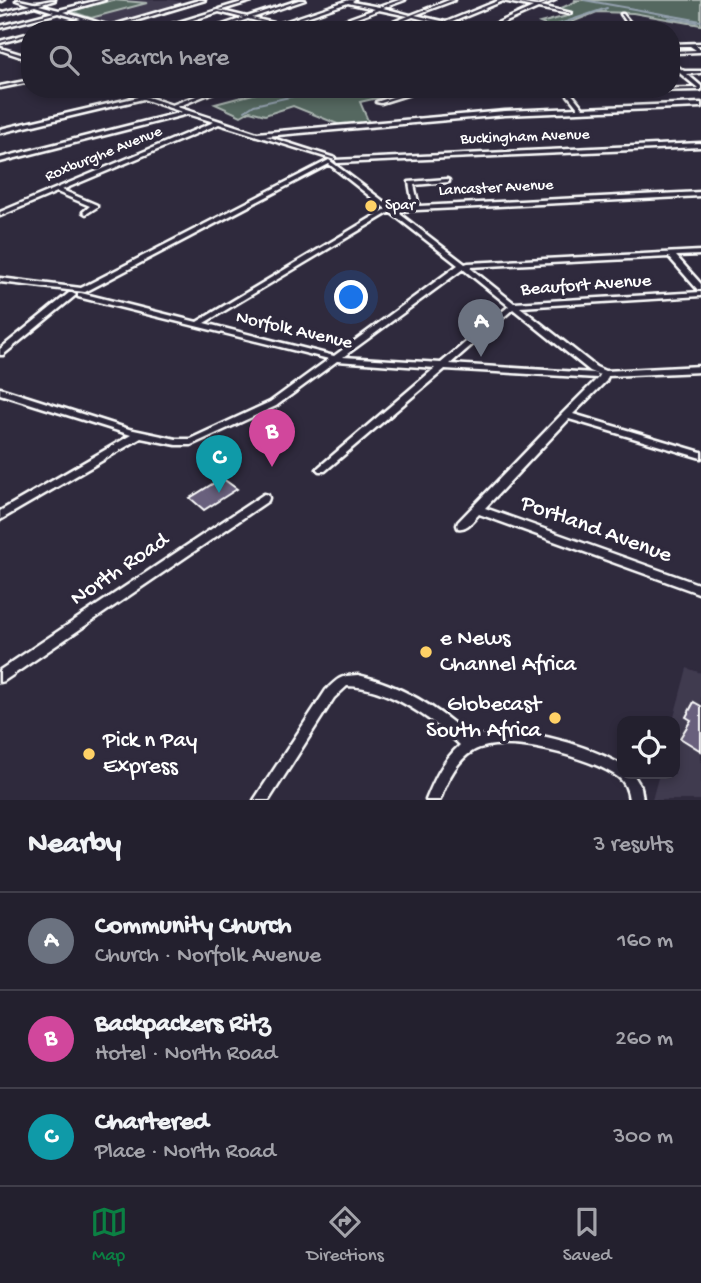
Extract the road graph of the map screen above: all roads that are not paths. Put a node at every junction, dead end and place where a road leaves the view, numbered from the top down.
1 (18, 0) edge
2 (53, 0) edge
3 (103, 0) edge
4 (178, 0) edge
5 (202, 0) edge
6 (253, 0) edge
7 (303, 0) edge
8 (340, 0) edge
9 (403, 0) edge
10 (453, 0) edge
11 (502, 0) edge
12 (552, 0) edge
13 (350, 1) edge
14 (191, 3) junction
15 (34, 5) junction
16 (536, 7) junction
17 (379, 9) junction
18 (219, 10) junction
19 (58, 12) junction
20 (0, 13) edge
21 (569, 13) dead end
22 (622, 15) dead end
23 (411, 16) junction
24 (248, 18) junction
25 (84, 19) junction
26 (23, 21) edge
27 (77, 21) edge
28 (90, 21) edge
29 (130, 21) edge
30 (184, 21) edge
31 (238, 21) edge
32 (261, 21) edge
33 (290, 21) edge
34 (345, 21) edge
35 (398, 21) edge
36 (436, 21) edge
37 (451, 21) edge
38 (504, 21) edge
39 (627, 21) edge
40 (21, 22) edge
41 (0, 27) edge
42 (21, 37) edge
43 (0, 43) edge
44 (691, 44) junction
45 (701, 44) edge
46 (680, 45) edge
47 (1, 50) edge
48 (680, 52) edge
49 (21, 53) edge
50 (16, 54) junction
51 (21, 56) edge
52 (680, 69) edge
53 (680, 71) edge
54 (701, 72) edge
55 (21, 83) edge
56 (0, 87) edge
57 (701, 88) edge
58 (680, 89) edge
59 (132, 98) edge
60 (146, 98) edge
61 (196, 98) edge
62 (393, 98) edge
63 (572, 98) edge
64 (379, 102) dead end
65 (701, 105) edge
66 (172, 107) junction
67 (581, 109) junction
68 (188, 113) junction
69 (219, 122) junction
70 (0, 131) edge
71 (260, 135) junction
72 (701, 145) edge
73 (0, 160) edge
74 (332, 163) junction
75 (447, 181) dead end
76 (57, 190) junction
77 (701, 194) edge
78 (416, 207) junction
79 (391, 209) junction
80 (86, 212) dead end
81 (0, 214) edge
82 (701, 253) edge
83 (671, 254) junction
84 (467, 266) junction
85 (0, 279) edge
86 (701, 288) edge
87 (79, 293) junction
88 (701, 294) edge
89 (514, 305) junction
90 (198, 324) junction
91 (0, 353) edge
92 (337, 359) junction
93 (441, 366) junction
94 (701, 369) edge
95 (624, 374) joint
96 (599, 375) junction
97 (0, 391) edge
98 (566, 415) junction
99 (140, 434) junction
100 (701, 455) edge
101 (322, 469) dead end
102 (264, 498) dead end
103 (477, 509) junction
104 (0, 516) edge
105 (462, 525) dead end
106 (701, 590) edge
107 (0, 677) edge
108 (470, 746) junction
109 (617, 770) edge
110 (628, 779) edge
111 (261, 800) edge
112 (433, 800) edge
113 (636, 800) edge

1 - 15 street
2 - 15 street
3 - 19 street
4 - 14 street
5 - 14 street
6 - 18 street
7 - 24 street
8 - 13 street
9 - 17 street
10 - 23 street
11 - 16 street
11 - 37 street
12 - 16 street
13 - 17 street
13 - 33 street
14 - 18 street
14 - 29 street
15 - 19 street
15 - 20 street
16 - 21 street
16 - 38 street
17 - 23 street
17 - 34 street
18 - 24 street
18 - 30 street
19 - 25 street
19 - 26 street
22 - 39 street
23 - 35 street
23 - 36 street
24 - 31 street
24 - 32 street
25 - 27 street
25 - 28 street
40 - 41 street
42 - 43 street
44 - 45 street
44 - 46 street
44 - 48 street
47 - 50 street
49 - 50 street
50 - 51 street
52 - 54 street
53 - 57 street
55 - 56 street
57 - 58 street
59 - 70 street
60 - 66 street
61 - 66 street
62 - 64 street
63 - 67 street
65 - 67 street
66 - 68 street
67 - 71 street
68 - 69 street
68 - 73 street
69 - 71 street
69 - 76 street, Roxburghe Avenue
71 - 74 street
72 - 74 street, Buckingham Avenue
74 - 79 street
74 - 87 street, Buckingham Avenue
75 - 78 street
76 - 80 street
76 - 81 street, Roxburghe Avenue
77 - 78 street, Lancaster Avenue
78 - 79 street, Lancaster Avenue
79 - 84 street
79 - 90 street, Lancaster Avenue
82 - 83 street
83 - 84 street
83 - 86 street
84 - 89 street
84 - 92 street
85 - 87 street
87 - 90 street, Norfolk Avenue
87 - 91 street, Buckingham Avenue
88 - 89 street, Beaufort Avenue
89 - 93 street, Beaufort Avenue
89 - 96 street
90 - 92 street, Norfolk Avenue
92 - 93 street, Norfolk Avenue
92 - 99 street
93 - 96 street, Norfolk Avenue
93 - 101 street, Beaufort Avenue
94 - 95 street
95 - 96 street, Norfolk Avenue
96 - 98 street
97 - 99 street
98 - 100 street
98 - 103 street
99 - 104 street
102 - 107 street, North Road
103 - 105 street
103 - 106 street, Portland Avenue
108 - 109 street
108 - 111 street
108 - 112 street
110 - 113 street

